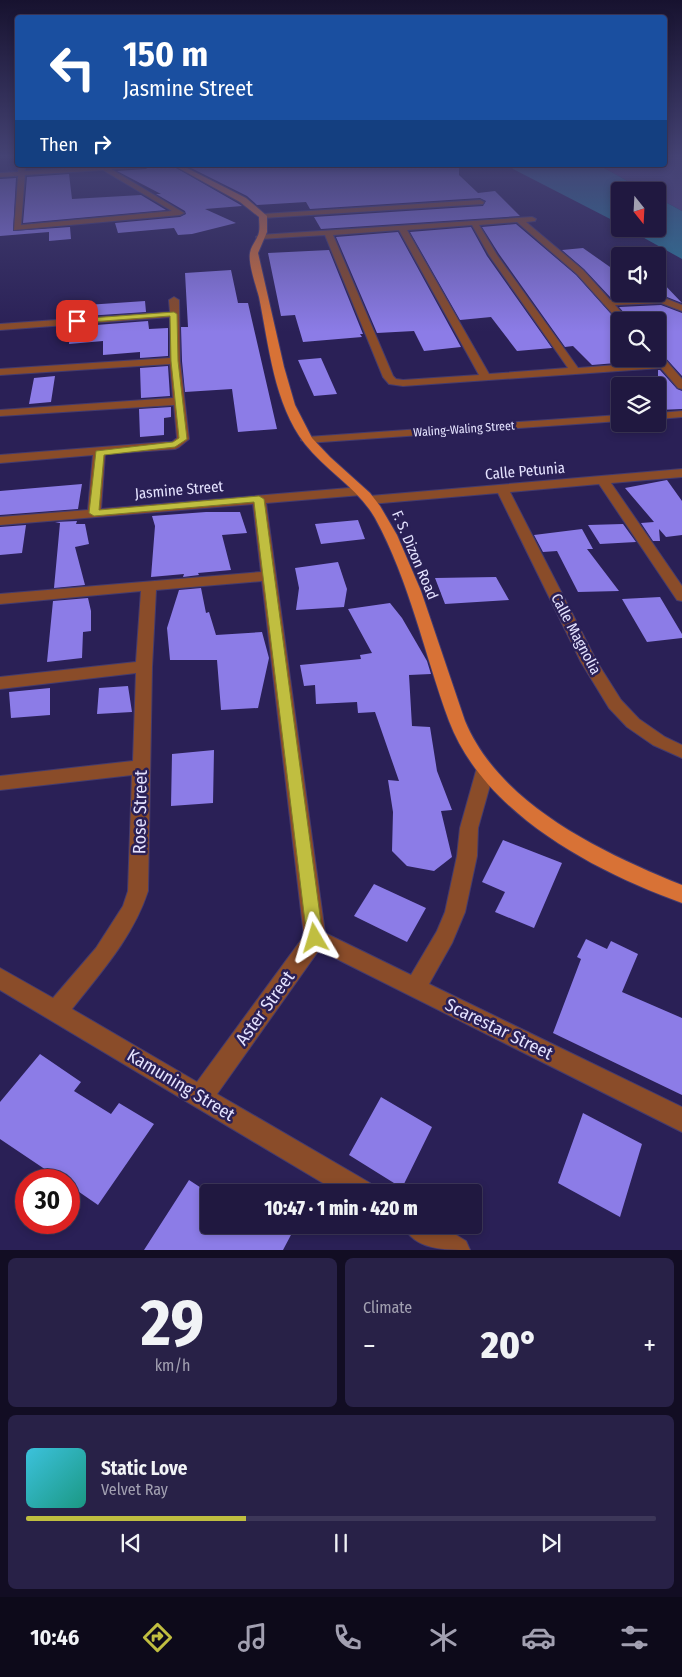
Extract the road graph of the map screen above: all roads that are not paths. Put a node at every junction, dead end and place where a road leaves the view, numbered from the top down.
1 (18, 215) edge
2 (155, 215) edge
3 (273, 215) edge
4 (263, 216) joint
5 (532, 219) dead end
6 (519, 220) junction
7 (474, 223) junction
8 (402, 228) junction
9 (328, 233) junction
10 (260, 237) junction
11 (174, 300) dead end
12 (608, 302) junction
13 (682, 308) edge
14 (616, 312) edge
15 (174, 314) junction
16 (0, 327) edge
17 (175, 361) junction
18 (613, 367) edge
19 (665, 367) edge
20 (575, 371) junction
21 (0, 372) edge
22 (486, 377) junction
23 (682, 386) edge
24 (180, 401) junction
25 (0, 413) edge
26 (682, 414) edge
27 (666, 415) edge
28 (611, 419) edge
29 (307, 440) junction
30 (99, 453) junction
31 (0, 460) edge
32 (682, 473) edge
33 (603, 480) junction
34 (502, 489) junction
35 (366, 496) junction
36 (259, 499) junction
37 (94, 513) junction
38 (0, 521) edge
39 (268, 576) junction
40 (149, 586) junction
41 (682, 597) edge
42 (0, 599) edge
43 (144, 667) junction
44 (0, 683) edge
45 (682, 752) edge
46 (140, 768) junction
47 (485, 771) junction
48 (0, 783) edge
49 (682, 894) edge
50 (315, 938) junction
51 (0, 978) edge
52 (416, 987) junction
53 (55, 1012) junction
54 (201, 1097) junction
55 (682, 1120) edge
56 (348, 1184) edge
57 (431, 1234) edge
58 (457, 1250) edge

1 - 2 street
3 - 4 street
4 - 10 main road, F. S. Dizon Road
5 - 6 street
6 - 7 street
6 - 12 street
7 - 8 street
7 - 20 street
8 - 9 street
8 - 22 street
9 - 10 street
9 - 22 street
10 - 29 main road, F. S. Dizon Road
11 - 15 street
12 - 13 street
12 - 14 street
15 - 16 street
15 - 17 street
17 - 21 street
17 - 24 street
18 - 20 street
19 - 23 street
20 - 22 street
24 - 25 street
24 - 30 street
26 - 27 street
28 - 29 street, Waling-Waling Street
29 - 35 main road, F. S. Dizon Road
30 - 31 street
30 - 37 street
32 - 33 street, Calle Petunia
33 - 34 street, Calle Petunia
33 - 41 street
34 - 35 street, Calle Petunia
34 - 45 street, Calle Magnolia
35 - 36 street, Jasmine Street
35 - 47 main road, F. S. Dizon Road
36 - 37 street, Jasmine Street
36 - 39 street
37 - 38 street, Jasmine Street
39 - 40 street
39 - 50 street
40 - 42 street
40 - 43 street, Rose Street
43 - 44 street
43 - 46 street, Rose Street
46 - 48 street
46 - 53 street, Rose Street
47 - 49 main road, F. S. Dizon Road
47 - 52 street
50 - 52 street, Scarestar Street
50 - 54 street, Aster Street
51 - 53 street, Kamuning Street
52 - 55 street, Scarestar Street
53 - 54 street, Kamuning Street
54 - 56 street, Kamuning Street
57 - 58 street

